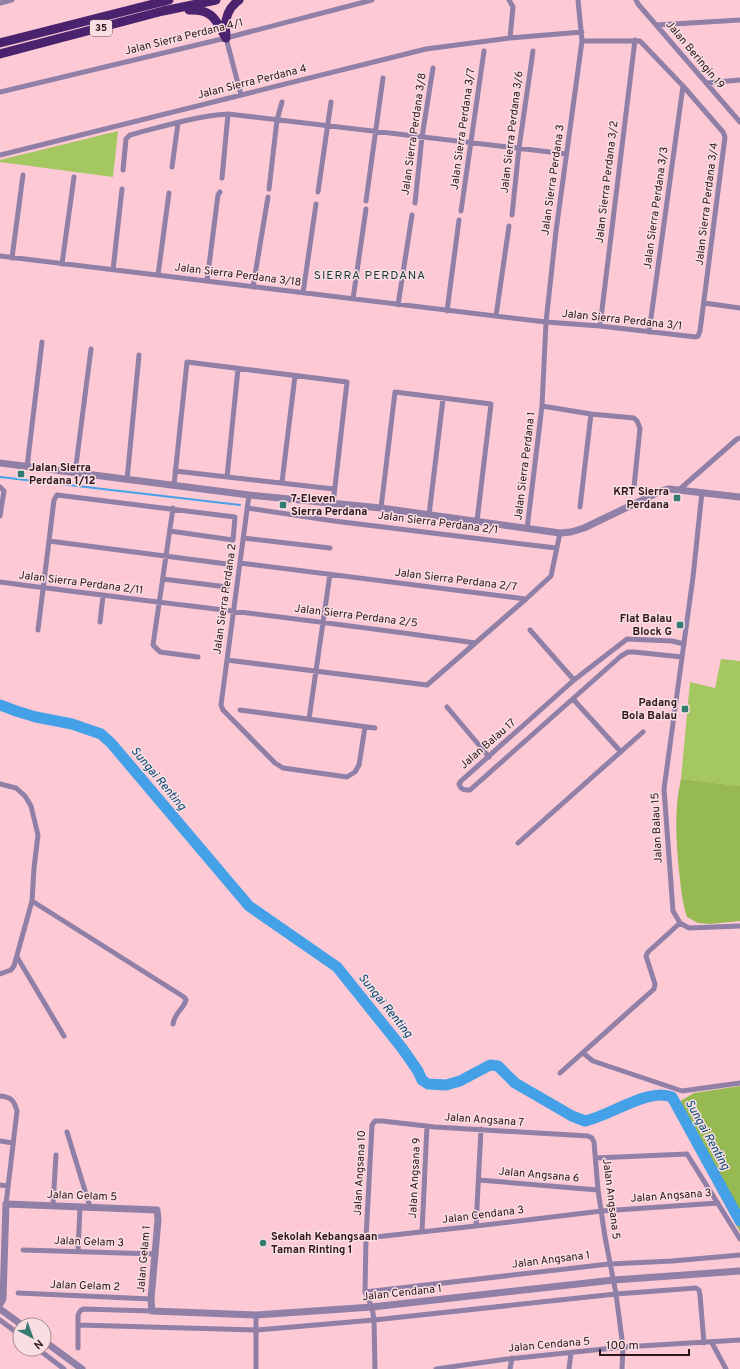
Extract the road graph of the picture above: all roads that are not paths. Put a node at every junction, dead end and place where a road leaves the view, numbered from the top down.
1 (12, 0) edge
2 (169, 0) edge
3 (216, 0) edge
4 (239, 0) edge
5 (372, 0) edge
6 (509, 0) edge
7 (578, 0) edge
8 (636, 0) edge
9 (0, 3) edge
10 (163, 11) junction
11 (740, 20) edge
12 (657, 25) junction
13 (582, 32) junction
14 (226, 38) junction
15 (510, 38) junction
16 (635, 40) junction
17 (582, 41) junction
18 (0, 43) edge
19 (484, 50) dead end
20 (533, 51) dead end
21 (0, 54) edge
22 (433, 68) dead end
23 (383, 78) dead end
24 (740, 80) edge
25 (706, 83) junction
26 (683, 86) junction
27 (0, 92) edge
28 (241, 95) junction
29 (282, 102) dead end
30 (331, 102) dead end
31 (228, 114) junction
32 (277, 120) junction
33 (740, 122) edge
34 (178, 123) junction
35 (328, 125) junction
36 (375, 131) junction
37 (422, 137) junction
38 (470, 142) junction
39 (519, 148) junction
40 (550, 152) dead end
41 (557, 153) dead end
42 (566, 154) junction
43 (0, 155) edge
44 (172, 167) dead end
45 (123, 170) dead end
46 (23, 175) dead end
47 (74, 177) dead end
48 (222, 178) dead end
49 (122, 189) dead end
50 (269, 189) dead end
51 (220, 192) dead end
52 (318, 192) dead end
53 (169, 193) dead end
54 (268, 197) dead end
55 (366, 201) dead end
56 (415, 203) dead end
57 (316, 204) dead end
58 (366, 209) dead end
59 (461, 211) dead end
60 (412, 215) dead end
61 (512, 215) dead end
62 (459, 220) dead end
63 (509, 226) dead end
64 (0, 256) edge
65 (12, 258) junction
66 (62, 264) junction
67 (113, 270) junction
68 (158, 275) junction
69 (207, 281) junction
70 (253, 287) junction
71 (303, 293) junction
72 (353, 299) junction
73 (704, 303) junction
74 (398, 304) junction
75 (740, 308) edge
76 (447, 310) junction
77 (496, 316) junction
78 (546, 322) junction
79 (600, 326) junction
80 (649, 332) junction
81 (696, 337) joint
82 (42, 342) dead end
83 (91, 349) dead end
84 (138, 356) dead end
85 (238, 370) junction
86 (294, 376) junction
87 (443, 398) junction
88 (542, 406) junction
89 (591, 414) junction
90 (740, 438) edge
91 (0, 463) edge
92 (27, 467) junction
93 (175, 471) junction
94 (75, 473) junction
95 (227, 477) junction
96 (127, 480) junction
97 (282, 482) junction
98 (174, 485) junction
99 (0, 487) edge
100 (634, 487) dead end
101 (334, 489) junction
102 (680, 489) junction
103 (702, 492) junction
104 (249, 495) junction
105 (740, 497) edge
106 (333, 504) junction
107 (580, 507) dead end
108 (173, 508) junction
109 (247, 508) junction
110 (381, 508) junction
111 (429, 515) junction
112 (0, 516) edge
113 (477, 521) junction
114 (527, 529) junction
115 (170, 531) junction
116 (560, 533) junction
117 (243, 538) junction
118 (49, 541) junction
119 (330, 548) dead end
120 (556, 548) junction
121 (166, 556) junction
122 (240, 563) junction
123 (330, 574) junction
124 (163, 579) junction
125 (0, 582) edge
126 (44, 588) junction
127 (104, 596) junction
128 (526, 599) junction
129 (159, 603) junction
130 (233, 612) junction
131 (100, 622) dead end
132 (323, 622) junction
133 (38, 630) dead end
134 (530, 630) dead end
135 (475, 643) junction
136 (684, 644) junction
137 (198, 657) dead end
138 (682, 658) junction
139 (227, 660) junction
140 (316, 671) junction
141 (574, 680) junction
142 (572, 699) junction
143 (447, 707) dead end
144 (240, 710) dead end
145 (309, 720) junction
146 (365, 727) junction
147 (375, 728) dead end
148 (643, 732) dead end
149 (621, 752) junction
150 (489, 757) junction
151 (0, 784) edge
152 (518, 843) dead end
153 (32, 901) junction
154 (680, 922) junction
155 (740, 926) edge
156 (17, 957) junction
157 (0, 974) edge
158 (173, 1024) dead end
159 (64, 1036) dead end
160 (583, 1053) junction
161 (560, 1073) dead end
162 (740, 1083) edge
163 (0, 1096) edge
164 (375, 1122) joint
165 (427, 1126) junction
166 (481, 1130) junction
167 (67, 1132) dead end
168 (592, 1138) joint
169 (0, 1141) edge
170 (13, 1143) junction
171 (56, 1155) dead end
172 (595, 1158) junction
173 (479, 1180) junction
174 (0, 1185) edge
175 (8, 1186) junction
176 (598, 1190) junction
177 (718, 1203) junction
178 (6, 1204) junction
179 (53, 1205) junction
180 (80, 1207) junction
181 (90, 1207) junction
182 (157, 1210) joint
183 (602, 1211) junction
184 (476, 1226) junction
185 (3, 1228) edge
186 (422, 1232) junction
187 (366, 1238) junction
188 (740, 1239) edge
189 (23, 1250) dead end
190 (78, 1251) junction
191 (156, 1254) junction
192 (740, 1255) edge
193 (610, 1264) junction
194 (740, 1271) edge
195 (614, 1280) junction
196 (365, 1292) junction
197 (18, 1293) dead end
198 (616, 1294) junction
199 (152, 1299) junction
200 (0, 1304) edge
201 (372, 1308) junction
202 (0, 1309) edge
203 (152, 1311) junction
204 (256, 1315) junction
205 (12, 1318) edge
206 (0, 1320) edge
207 (374, 1320) junction
208 (78, 1325) junction
209 (12, 1329) edge
210 (257, 1330) junction
211 (740, 1340) edge
212 (712, 1342) junction
213 (704, 1343) junction
214 (52, 1347) edge
215 (623, 1347) junction
216 (78, 1348) dead end
217 (571, 1353) junction
218 (48, 1357) edge
219 (512, 1358) junction
220 (64, 1369) edge
221 (82, 1369) edge
222 (256, 1369) edge
223 (375, 1369) edge
224 (436, 1369) edge
225 (510, 1369) edge
226 (569, 1369) edge
227 (622, 1369) edge
228 (726, 1369) edge

1 - 9 street
2 - 18 highway, 35
3 - 10 highway, 35
4 - 14 highway
5 - 14 street, Jalan Sierra Perdana 4/1
6 - 15 street
7 - 13 street, Jalan Sierra Perdana 3
8 - 12 street, Jalan Beringin 19
10 - 14 highway
10 - 21 highway, 35
11 - 12 street
12 - 25 street, Jalan Beringin 19
13 - 15 street, Jalan Sierra Perdana 4
13 - 17 street, Jalan Sierra Perdana 3
14 - 27 street, Jalan Sierra Perdana 4/1
14 - 28 street
15 - 28 street, Jalan Sierra Perdana 4
16 - 17 street
16 - 26 street, Jalan Sierra Perdana 3/4
16 - 79 street, Jalan Sierra Perdana 3/2
17 - 42 street, Jalan Sierra Perdana 3
19 - 38 street, Jalan Sierra Perdana 3/7
20 - 39 street, Jalan Sierra Perdana 3/6
22 - 37 street, Jalan Sierra Perdana 3/8
23 - 36 street
24 - 25 street
25 - 33 street, Jalan Beringin 19
26 - 73 street, Jalan Sierra Perdana 3/4
26 - 80 street, Jalan Sierra Perdana 3/3
28 - 43 street, Jalan Sierra Perdana 4
29 - 32 street
30 - 35 street
31 - 32 street
31 - 34 street
31 - 48 street
32 - 35 street
32 - 50 street
34 - 44 street
34 - 45 street
35 - 36 street
35 - 52 street
36 - 37 street
36 - 55 street
37 - 38 street
37 - 56 street, Jalan Sierra Perdana 3/8
38 - 39 street
38 - 59 street, Jalan Sierra Perdana 3/7
39 - 40 street
39 - 61 street, Jalan Sierra Perdana 3/6
41 - 42 street
42 - 78 street, Jalan Sierra Perdana 3
46 - 65 street
47 - 66 street
49 - 67 street
51 - 69 street
53 - 68 street
54 - 70 street
57 - 71 street
58 - 72 street
60 - 74 street
62 - 76 street
63 - 77 street
64 - 65 street, Jalan Sierra Perdana 3/18
65 - 66 street, Jalan Sierra Perdana 3/18
66 - 67 street, Jalan Sierra Perdana 3/18
67 - 68 street, Jalan Sierra Perdana 3/18
68 - 69 street, Jalan Sierra Perdana 3/18
69 - 70 street, Jalan Sierra Perdana 3/18
70 - 71 street, Jalan Sierra Perdana 3/18
71 - 72 street, Jalan Sierra Perdana 3/18
72 - 74 street, Jalan Sierra Perdana 3/18
73 - 75 street
73 - 81 street, Jalan Sierra Perdana 3/4
74 - 76 street, Jalan Sierra Perdana 3/18
76 - 77 street, Jalan Sierra Perdana 3/18
77 - 78 street, Jalan Sierra Perdana 3/18
78 - 79 street, Jalan Sierra Perdana 3/1
78 - 88 street, Jalan Sierra Perdana 3
79 - 80 street, Jalan Sierra Perdana 3/1
80 - 81 street, Jalan Sierra Perdana 3/1
82 - 92 street
83 - 94 street
84 - 96 street
85 - 86 street
85 - 93 street
85 - 95 street
86 - 97 street
86 - 101 street
87 - 110 street
87 - 111 street
87 - 113 street
88 - 89 street
88 - 114 street, Jalan Sierra Perdana 1
89 - 100 street
89 - 107 street
90 - 102 street
91 - 92 street
92 - 94 street
93 - 95 street
93 - 98 street
94 - 96 street
95 - 97 street
96 - 98 street
97 - 101 street
98 - 104 street
99 - 112 street
101 - 106 street
102 - 103 street
102 - 116 street
103 - 105 street
103 - 136 street, Jalan Balau 15
104 - 106 street
104 - 109 street, Jalan Sierra Perdana 2
106 - 110 street
108 - 115 street
108 - 115 street
108 - 118 street
109 - 117 street, Jalan Sierra Perdana 2
109 - 120 street, Jalan Sierra Perdana 2/1
110 - 111 street
111 - 113 street
113 - 114 street
114 - 116 street
115 - 121 street
116 - 120 street, Jalan Sierra Perdana 2/7
117 - 119 street
117 - 122 street, Jalan Sierra Perdana 2
118 - 121 street
118 - 126 street
120 - 128 street, Jalan Sierra Perdana 2/7
121 - 124 street
121 - 124 street
122 - 123 street, Jalan Sierra Perdana 2/7
122 - 130 street, Jalan Sierra Perdana 2
123 - 128 street, Jalan Sierra Perdana 2/7
123 - 132 street
124 - 129 street
125 - 126 street, Jalan Sierra Perdana 2/11
126 - 127 street, Jalan Sierra Perdana 2/11
126 - 133 street
127 - 129 street, Jalan Sierra Perdana 2/11
127 - 131 street
128 - 135 street
129 - 130 street, Jalan Sierra Perdana 2/11
129 - 137 street
130 - 132 street, Jalan Sierra Perdana 2/5
130 - 139 street, Jalan Sierra Perdana 2
132 - 135 street, Jalan Sierra Perdana 2/5
132 - 140 street
134 - 141 street
135 - 140 street
136 - 138 street, Jalan Balau 15
136 - 141 street, Jalan Balau 17
138 - 142 street, Jalan Balau 17
138 - 154 street, Jalan Balau 15
139 - 140 street
139 - 146 street, Jalan Sierra Perdana 2
140 - 145 street
141 - 150 street, Jalan Balau 17
142 - 149 street
142 - 150 street, Jalan Balau 17
143 - 150 street
144 - 145 street
145 - 146 street
146 - 147 street
148 - 149 street
149 - 152 street
151 - 153 street
153 - 156 street
153 - 158 street
154 - 155 street
154 - 160 street
156 - 157 street
156 - 159 street
160 - 161 street
160 - 162 street
163 - 170 street
164 - 165 street, Jalan Angsana 7
164 - 187 street, Jalan Angsana 10
165 - 166 street, Jalan Angsana 7
165 - 186 street, Jalan Angsana 9
166 - 168 street, Jalan Angsana 7
166 - 173 street
167 - 181 street
168 - 172 street, Jalan Angsana 5
169 - 170 street
170 - 175 street
171 - 179 street
172 - 176 street, Jalan Angsana 5
172 - 177 street
173 - 176 street, Jalan Angsana 6
173 - 184 street
174 - 175 street
175 - 178 street
176 - 183 street, Jalan Angsana 5
177 - 183 street, Jalan Angsana 3
177 - 188 street
178 - 179 street, Jalan Gelam 5
178 - 185 street
179 - 180 street, Jalan Gelam 5
180 - 181 street, Jalan Gelam 5
180 - 190 street
181 - 182 street, Jalan Gelam 5
182 - 191 street, Jalan Gelam 1
183 - 184 street, Jalan Cendana 3
183 - 193 street, Jalan Angsana 5
184 - 186 street, Jalan Cendana 3
185 - 200 street
186 - 187 street, Jalan Cendana 3
187 - 196 street, Jalan Angsana 10
189 - 190 street, Jalan Gelam 3
190 - 191 street, Jalan Gelam 3
191 - 199 street, Jalan Gelam 1
192 - 193 street, Jalan Angsana 1
193 - 195 street, Jalan Angsana 5
193 - 196 street, Jalan Angsana 1
194 - 195 street, Jalan Cendana 1
195 - 198 street, Jalan Angsana 5
195 - 201 street, Jalan Cendana 1
196 - 201 street, Jalan Angsana 10
197 - 199 street, Jalan Gelam 2
198 - 207 street
198 - 213 street
198 - 215 street, Jalan Angsana 5
199 - 203 street, Jalan Gelam 1
201 - 204 street, Jalan Cendana 1
201 - 207 street, Jalan Angsana 10
202 - 205 street
203 - 204 street, Jalan Cendana 1
203 - 208 street, Jalan Cendana 1
204 - 210 street
206 - 209 street
207 - 210 street
207 - 223 street, Jalan Angsana 10
208 - 210 street
208 - 216 street, Jalan Cendana 1
210 - 222 street
211 - 212 street, Jalan Cendana 5
212 - 213 street, Jalan Cendana 5
212 - 228 street
213 - 215 street, Jalan Cendana 5
214 - 221 street
215 - 217 street, Jalan Cendana 5
215 - 227 street, Jalan Angsana 5
217 - 219 street, Jalan Cendana 5
217 - 226 street
218 - 220 street
219 - 224 street, Jalan Cendana 5
219 - 225 street

